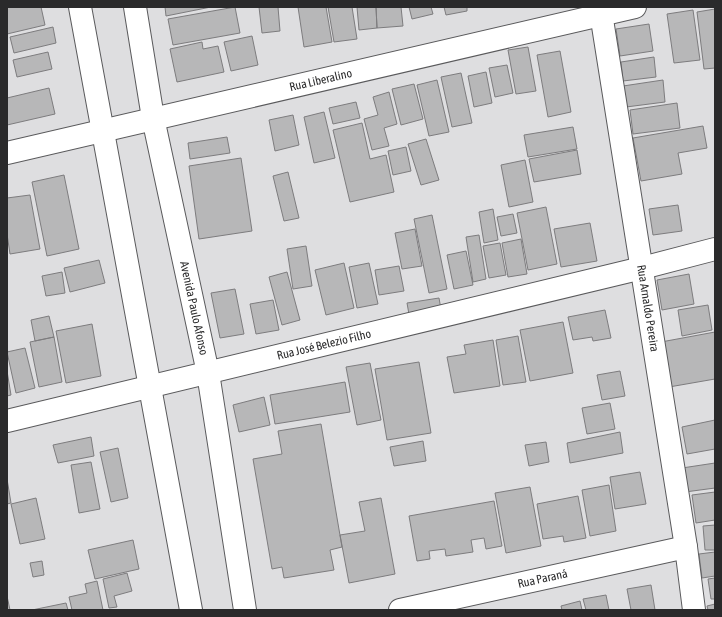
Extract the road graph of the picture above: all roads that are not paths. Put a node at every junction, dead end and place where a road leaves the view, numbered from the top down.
1 (80, 7) edge
2 (135, 7) edge
3 (635, 7) edge
4 (601, 11) edge
5 (153, 118) junction
6 (103, 130) junction
7 (7, 153) edge
8 (715, 249) edge
9 (642, 268) junction
10 (208, 373) junction
11 (149, 386) junction
12 (7, 421) edge
13 (686, 547) junction
14 (191, 610) edge
15 (245, 610) edge
16 (400, 610) edge
17 (694, 610) edge

1 - 6 street
2 - 5 street, Avenida Paulo Afonso
3 - 4 street, Rua Liberalino
4 - 5 street, Rua Liberalino
4 - 9 street, Rua Arnaldo Pereira
5 - 6 street, Rua Liberalino
5 - 10 street, Avenida Paulo Afonso
6 - 7 street, Rua Liberalino
6 - 11 street
8 - 9 street, Rua José Belezio Filho
9 - 10 street, Rua José Belezio Filho
9 - 13 street, Rua Arnaldo Pereira
10 - 11 street, Rua José Belezio Filho
10 - 15 street, Avenida Paulo Afonso
11 - 12 street, Rua José Belezio Filho
11 - 14 street
13 - 16 street, Rua Paraná
13 - 17 street, Rua Arnaldo Pereira

